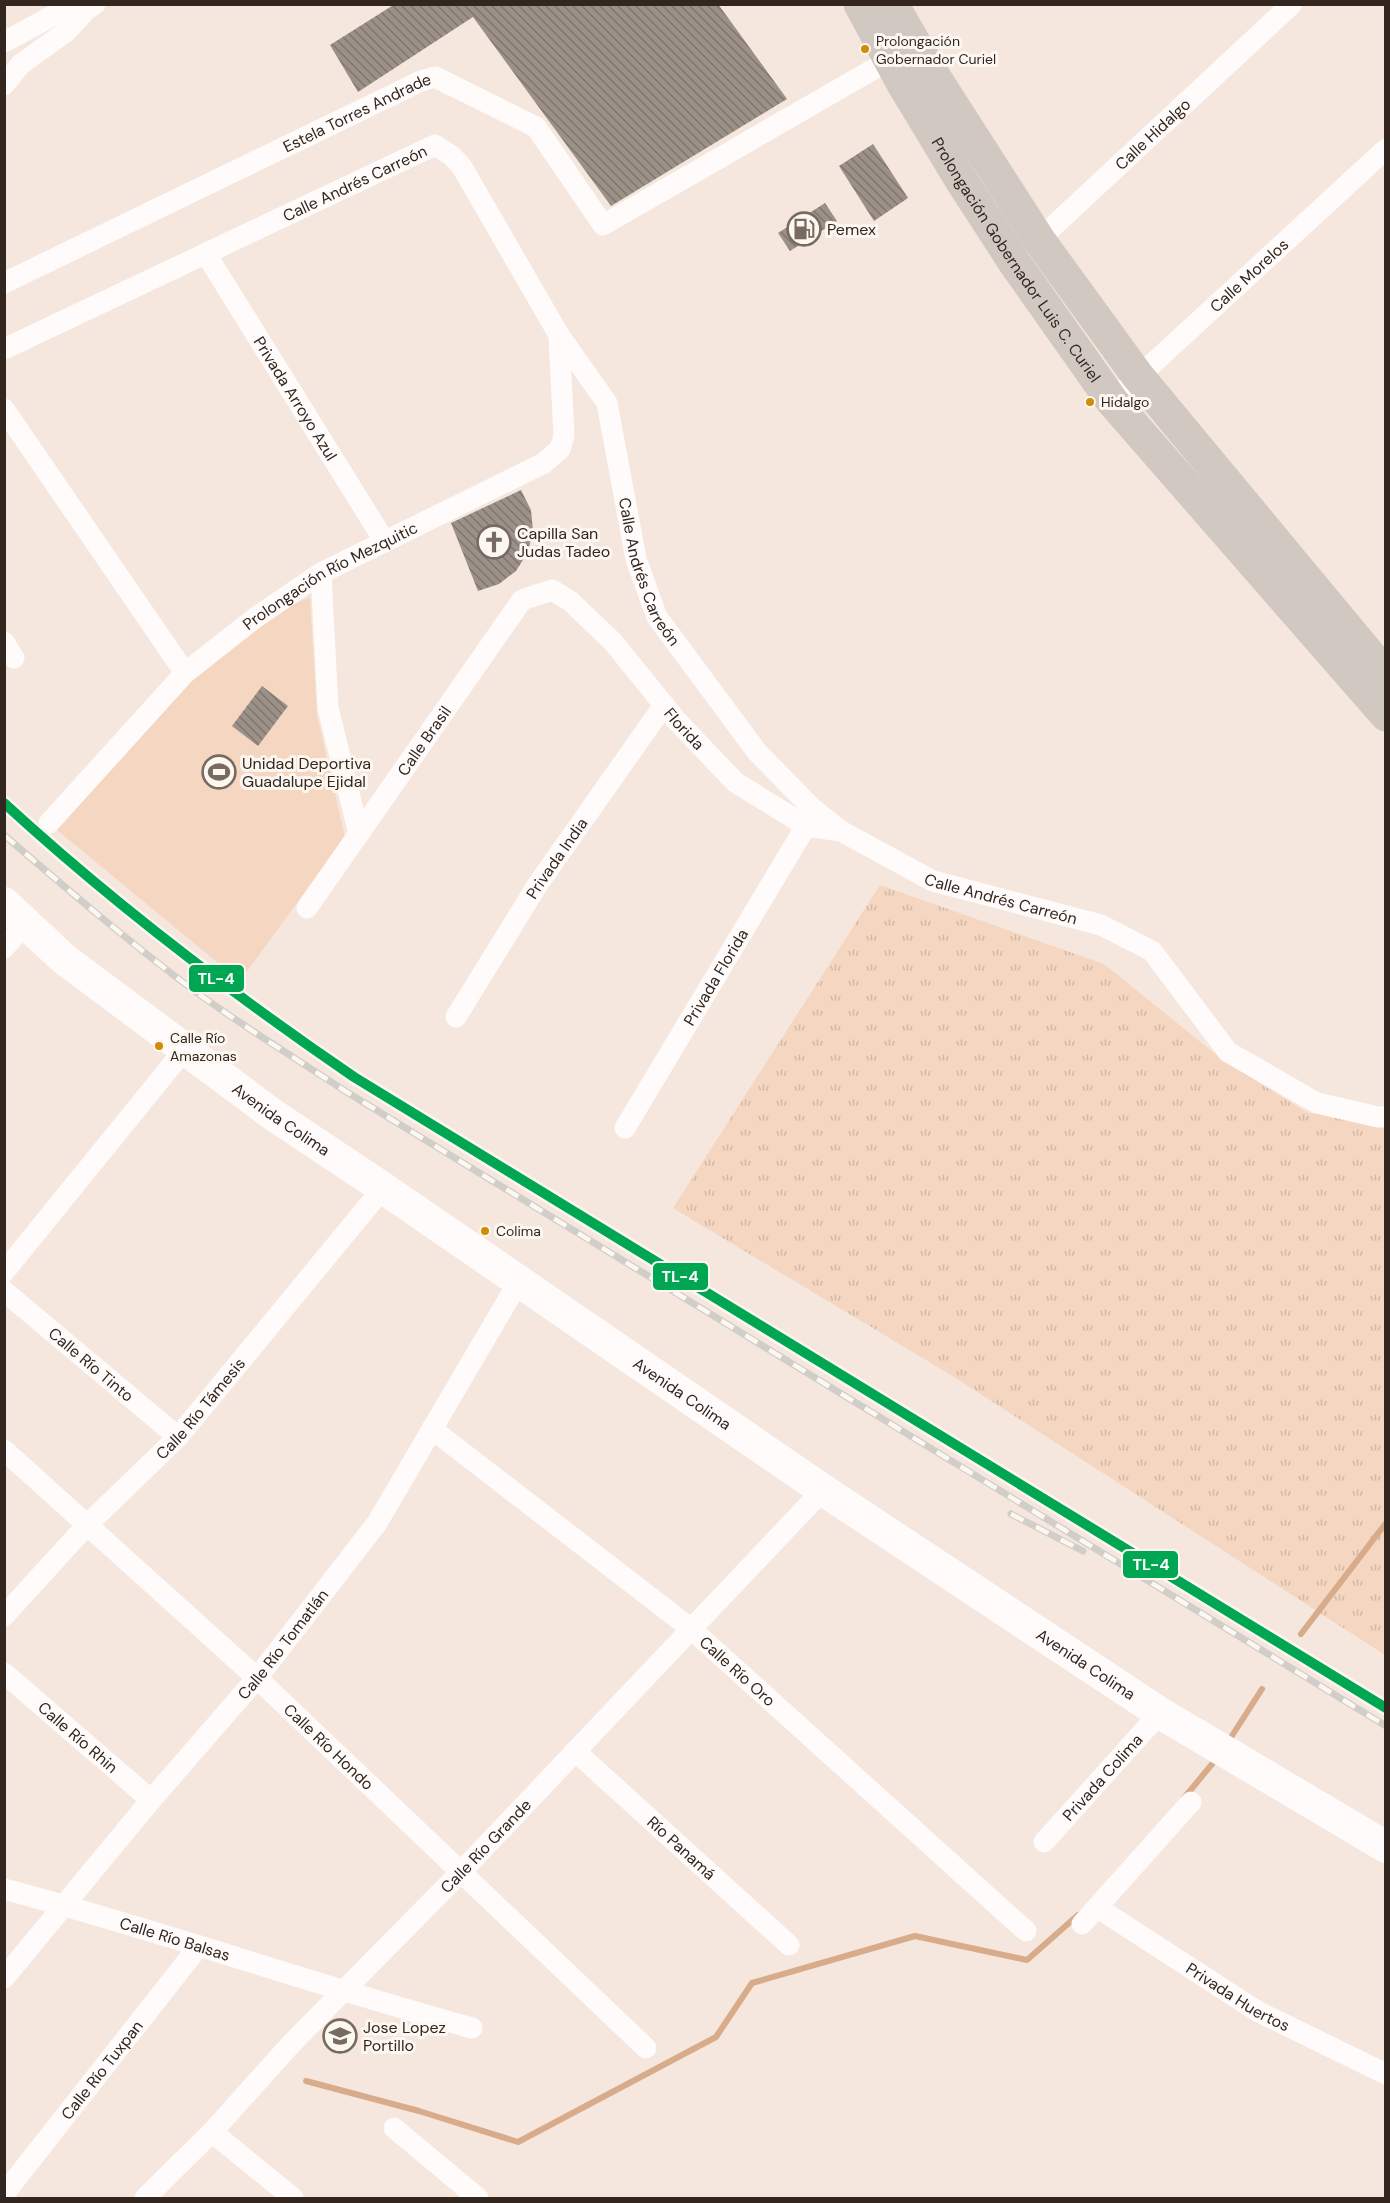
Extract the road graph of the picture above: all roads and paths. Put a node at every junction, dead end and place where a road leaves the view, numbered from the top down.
1 (860, 4) edge
2 (892, 4) edge
3 (1292, 4) edge
4 (90, 7) edge
5 (4, 42) edge
6 (903, 53) junction
7 (4, 85) edge
8 (1386, 149) edge
9 (1039, 240) junction
10 (206, 254) junction
11 (1014, 262) junction
12 (4, 283) edge
13 (559, 335) junction
14 (4, 349) edge
15 (1137, 375) junction
16 (1112, 401) junction
17 (4, 409) edge
18 (385, 542) junction
19 (321, 573) junction
20 (552, 590) joint
21 (185, 673) junction
22 (1386, 675) edge
23 (664, 705) junction
24 (1386, 715) edge
25 (49, 823) dead end
26 (806, 826) junction
27 (842, 831) junction
28 (359, 834) junction
29 (307, 908) dead end
30 (15, 913) edge
31 (4, 948) edge
32 (456, 1017) dead end
33 (185, 1049) junction
34 (1386, 1117) edge
35 (625, 1128) dead end
36 (383, 1188) junction
37 (4, 1272) edge
38 (519, 1281) junction
39 (4, 1292) edge
40 (432, 1430) junction
41 (178, 1437) junction
42 (4, 1450) edge
43 (824, 1490) junction
44 (87, 1525) junction
45 (4, 1616) edge
46 (690, 1628) junction
47 (4, 1673) edge
48 (257, 1678) junction
49 (1160, 1713) junction
50 (575, 1750) junction
51 (151, 1800) junction
52 (1191, 1802) dead end
53 (1044, 1842) dead end
54 (1386, 1847) edge
55 (461, 1872) junction
56 (4, 1889) edge
57 (67, 1905) junction
58 (1098, 1908) junction
59 (1082, 1924) dead end
60 (1026, 1931) dead end
61 (789, 1945) dead end
62 (199, 1946) junction
63 (4, 1978) edge
64 (344, 1992) junction
65 (472, 2028) dead end
66 (646, 2048) dead end
67 (1386, 2074) edge
68 (394, 2128) dead end
69 (212, 2132) junction
70 (4, 2194) edge
71 (145, 2199) edge
72 (293, 2199) edge
73 (478, 2199) edge

1 - 6 main road, Prolongación Gobernador Luis C. Curiel
2 - 6 main road, Prolongación Gobernador Luis C. Curiel
3 - 9 street, Calle Hidalgo
4 - 5 street
4 - 7 street
6 - 9 main road, Prolongación Gobernador Luis C. Curiel
6 - 11 main road, Prolongación Gobernador Luis C. Curiel
6 - 12 street, Estela Torres Andrade
8 - 15 street, Calle Morelos
9 - 11 street, Calle Hidalgo
9 - 15 main road, Prolongación Gobernador Luis C. Curiel
10 - 13 street, Calle Andrés Carreón
10 - 14 street, Calle Andrés Carreón
10 - 18 street, Privada Arroyo Azul
11 - 16 main road, Prolongación Gobernador Luis C. Curiel
13 - 18 street, Prolongación Río Mezquitic
13 - 27 street, Calle Andrés Carreón
15 - 16 street, Calle Morelos
15 - 22 main road, Prolongación Gobernador Luis C. Curiel
16 - 24 main road, Prolongación Gobernador Luis C. Curiel
17 - 21 street
18 - 19 street, Prolongación Río Mezquitic
19 - 21 street, Prolongación Río Mezquitic
19 - 28 street
20 - 23 street, Florida
20 - 28 street, Calle Brasil
21 - 25 street, Prolongación Río Mezquitic
23 - 26 street, Florida
23 - 32 street, Privada India
26 - 27 street, Florida
26 - 35 street, Privada Florida
27 - 34 street, Calle Andrés Carreón
28 - 29 street, Calle Brasil
30 - 31 street
30 - 33 street, Avenida Colima
33 - 36 street, Avenida Colima
33 - 37 street
36 - 38 street, Avenida Colima
36 - 41 street, Calle Río Támesis
38 - 40 street, Calle Río Tomatlán
38 - 43 street, Avenida Colima
39 - 41 street, Calle Río Tinto
40 - 46 street, Calle Río Oro
40 - 48 street, Calle Río Tomatlán
41 - 44 street, Calle Río Támesis
42 - 44 street, Calle Río Hondo
43 - 46 street, Calle Río Grande
43 - 49 street, Avenida Colima
44 - 45 street, Calle Río Támesis
44 - 48 street, Calle Río Hondo
46 - 50 street, Calle Río Grande
46 - 60 street, Calle Río Oro
47 - 51 street, Calle Río Rhin
48 - 51 street, Calle Río Tomatlán
48 - 55 street, Calle Río Hondo
49 - 53 street, Privada Colima
49 - 54 street, Avenida Colima
50 - 55 street, Calle Río Grande
50 - 61 street, Río Panamá
51 - 57 street, Calle Río Tomatlán
52 - 58 street
55 - 64 street, Calle Río Grande
55 - 66 street, Calle Río Hondo
56 - 57 street, Calle Río Balsas
57 - 62 street, Calle Río Balsas
57 - 63 street, Calle Río Tomatlán
58 - 59 street
58 - 67 street, Privada Huertos
62 - 64 street, Calle Río Balsas
62 - 70 street, Calle Río Tuxpan
64 - 65 street, Calle Río Balsas
64 - 69 street, Calle Río Grande
68 - 73 street
69 - 71 street, Calle Río Grande
69 - 72 street

